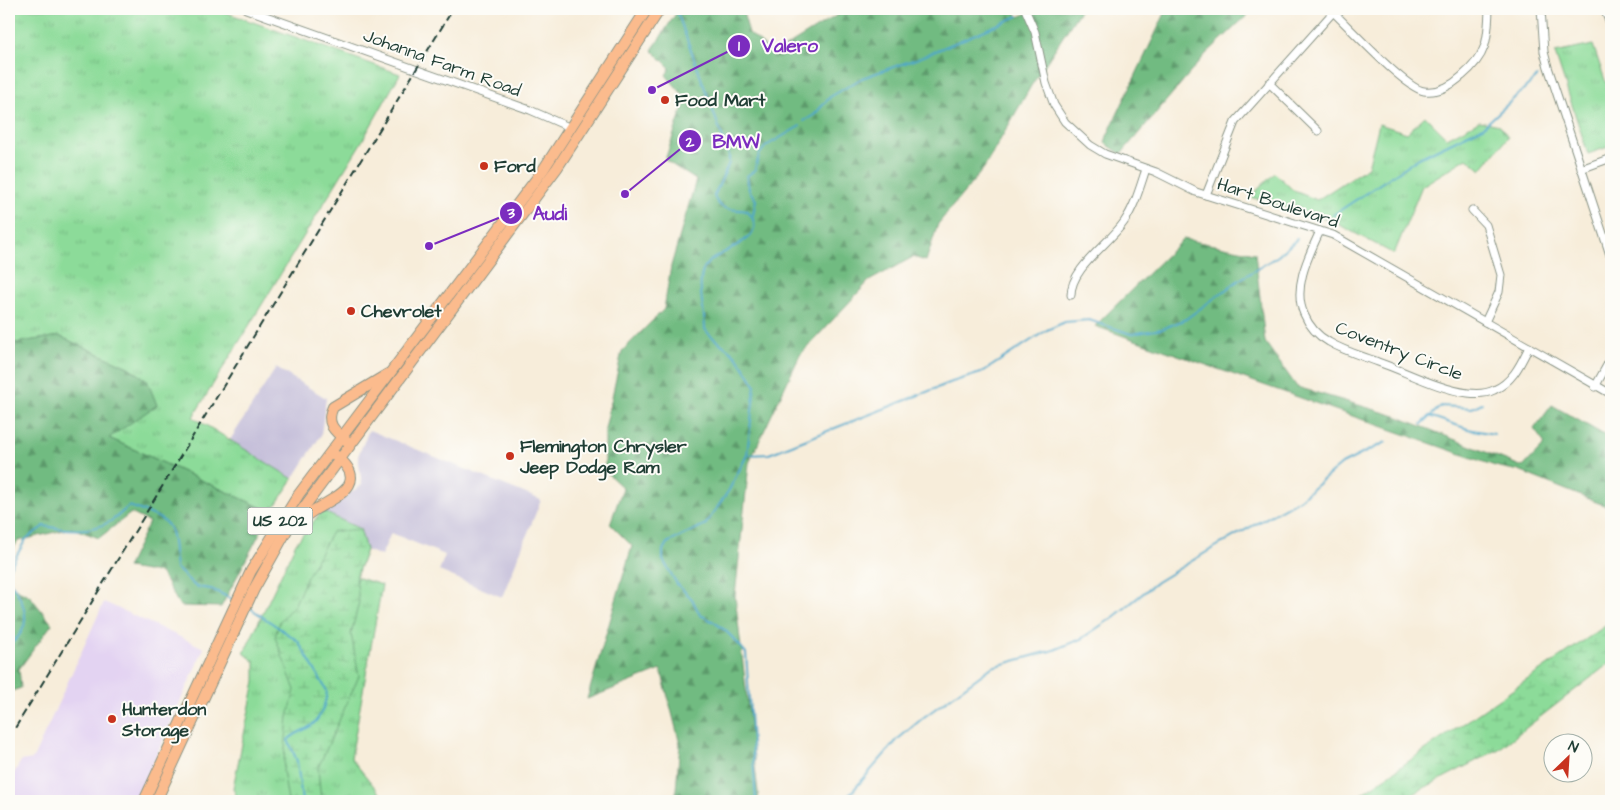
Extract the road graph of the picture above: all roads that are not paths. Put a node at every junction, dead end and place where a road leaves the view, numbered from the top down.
1 (246, 9) edge
2 (647, 9) edge
3 (660, 9) edge
4 (1025, 9) edge
5 (1489, 9) edge
6 (1540, 9) edge
7 (1604, 9) edge
8 (1335, 10) edge
9 (1611, 26) edge
10 (1269, 83) junction
11 (571, 128) junction
12 (1318, 131) dead end
13 (1611, 158) edge
14 (1146, 168) junction
15 (1581, 169) junction
16 (1206, 196) junction
17 (1472, 210) dead end
18 (1320, 231) junction
19 (1611, 258) edge
20 (1071, 295) dead end
21 (1485, 322) junction
22 (1530, 347) junction
23 (1611, 358) edge
24 (393, 371) junction
25 (1595, 387) junction
26 (1611, 394) edge
27 (346, 440) junction
28 (335, 455) junction
29 (287, 530) junction
30 (244, 599) junction
31 (238, 613) junction
32 (144, 801) edge
33 (156, 801) edge

1 - 11 street, Johanna Farm Road
2 - 11 highway, US 202
3 - 27 highway, US 202
4 - 14 street, Hart Boulevard
5 - 8 street
6 - 15 street
7 - 9 street
8 - 10 street
10 - 12 street
10 - 16 street
11 - 24 highway, US 202
13 - 15 street
14 - 16 street, Hart Boulevard
14 - 20 street
15 - 19 street
16 - 18 street, Hart Boulevard
17 - 21 street
18 - 21 street, Hart Boulevard
18 - 22 street, Coventry Circle
21 - 22 street, Hart Boulevard
22 - 25 street, Hart Boulevard
23 - 25 street
24 - 27 highway, US 202
24 - 27 highway
25 - 26 street, Hart Boulevard
27 - 28 highway, US 202
28 - 29 highway, US 202
28 - 29 highway
28 - 30 highway, US 202
29 - 30 highway, US 202
30 - 31 highway, US 202
31 - 32 highway, US 202
31 - 33 highway, US 202

